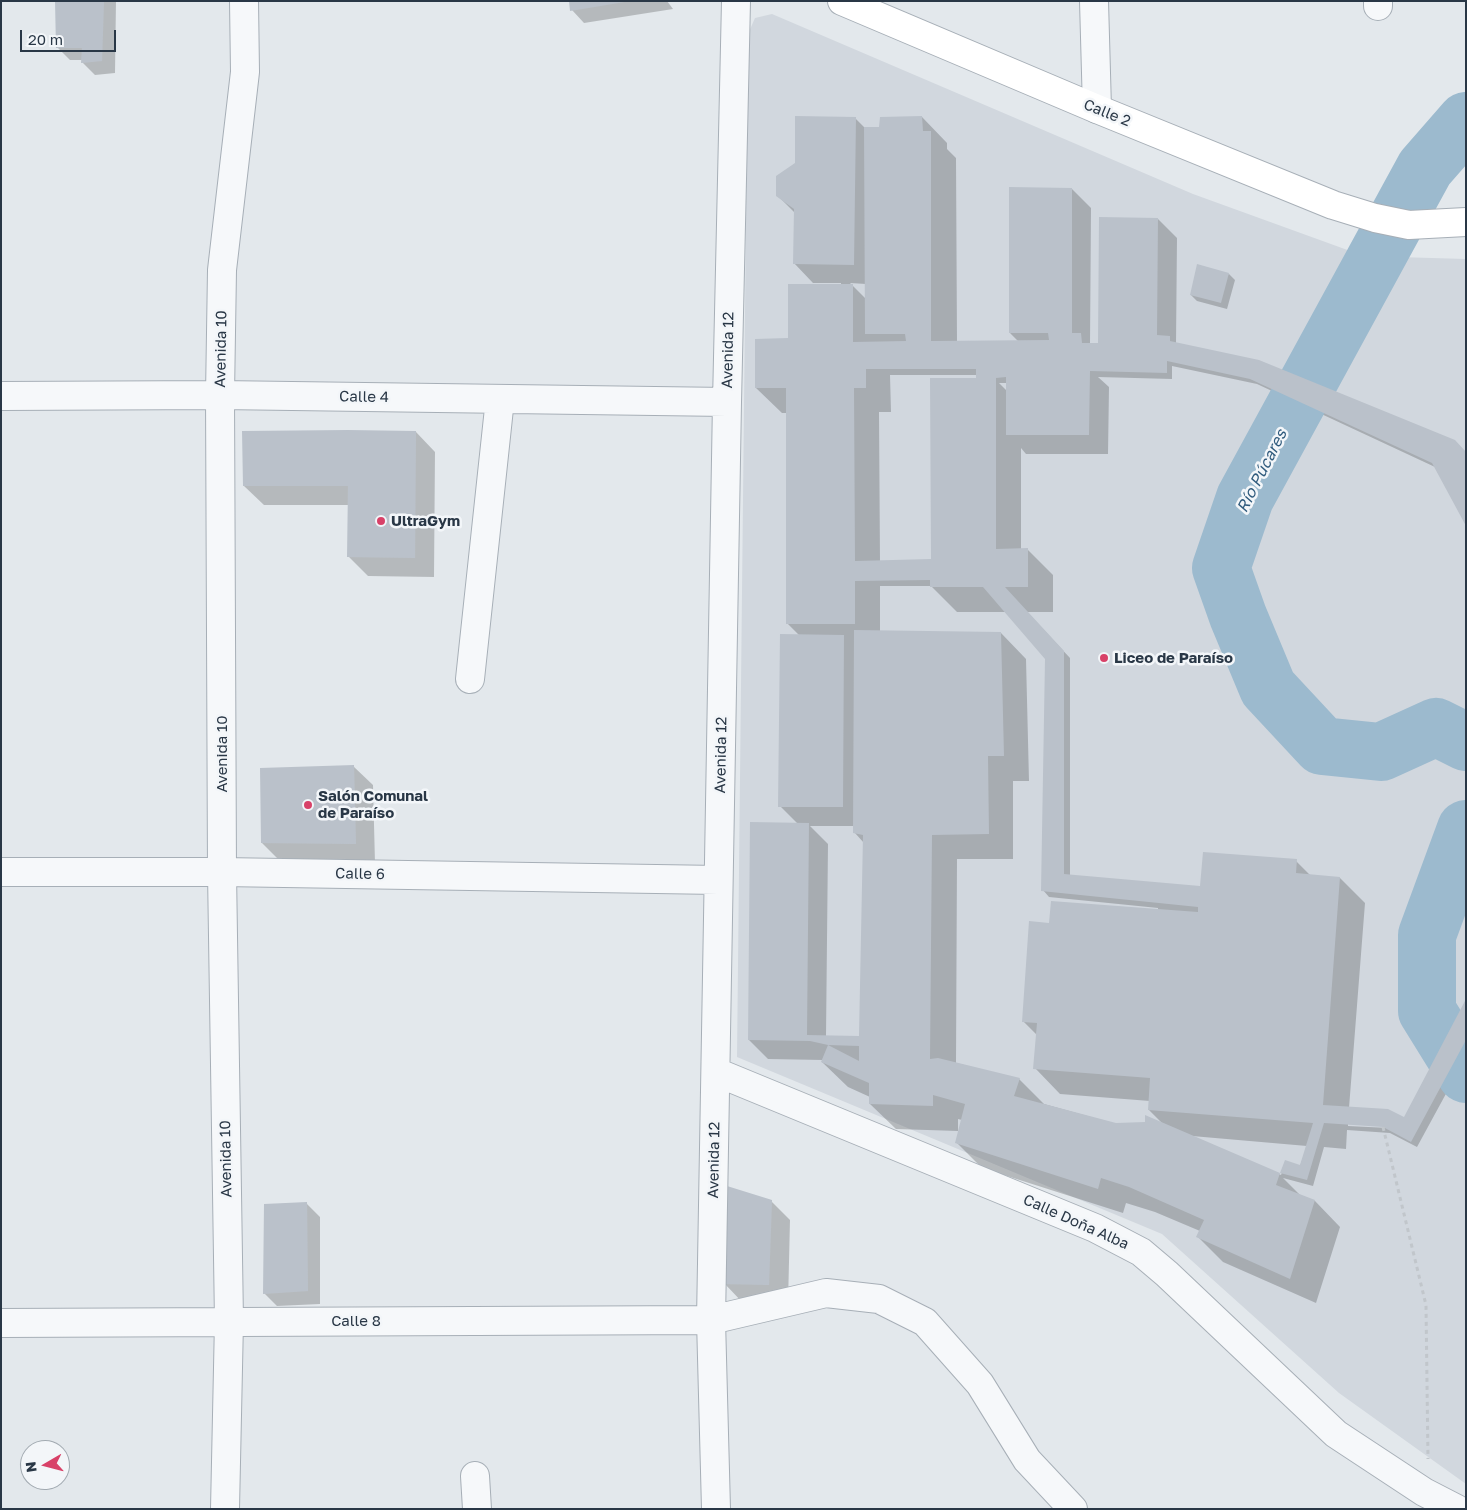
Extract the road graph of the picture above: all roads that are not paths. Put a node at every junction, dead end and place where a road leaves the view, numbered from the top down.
1 (244, 1) edge
2 (736, 1) edge
3 (842, 1) edge
4 (1094, 1) edge
5 (1097, 109) junction
6 (1460, 223) edge
7 (220, 395) junction
8 (1, 396) edge
9 (500, 399) junction
10 (727, 402) junction
11 (470, 679) dead end
12 (1, 872) edge
13 (222, 872) junction
14 (718, 880) junction
15 (716, 1072) junction
16 (711, 1320) junction
17 (228, 1321) junction
18 (1, 1323) edge
19 (475, 1476) dead end
20 (225, 1509) edge
21 (477, 1509) edge
22 (716, 1509) edge
23 (1073, 1509) edge
24 (1457, 1509) edge

1 - 7 street, Avenida 10
2 - 10 street, Avenida 12
3 - 5 main road, Calle 2
4 - 5 street
5 - 6 main road, Calle 2
7 - 8 street, Calle 4
7 - 9 street, Calle 4
7 - 13 street, Avenida 10
9 - 10 street, Calle 4
9 - 11 street
10 - 14 street, Avenida 12
12 - 13 street, Calle 6
13 - 14 street, Calle 6
13 - 17 street, Avenida 10
14 - 15 street, Avenida 12
15 - 16 street, Avenida 12
15 - 24 street, Calle Doña Alba
16 - 17 street, Calle 8
16 - 22 street, Avenida 12
16 - 23 street, Calle 8
17 - 18 street, Calle 8
17 - 20 street, Avenida 10
19 - 21 street

